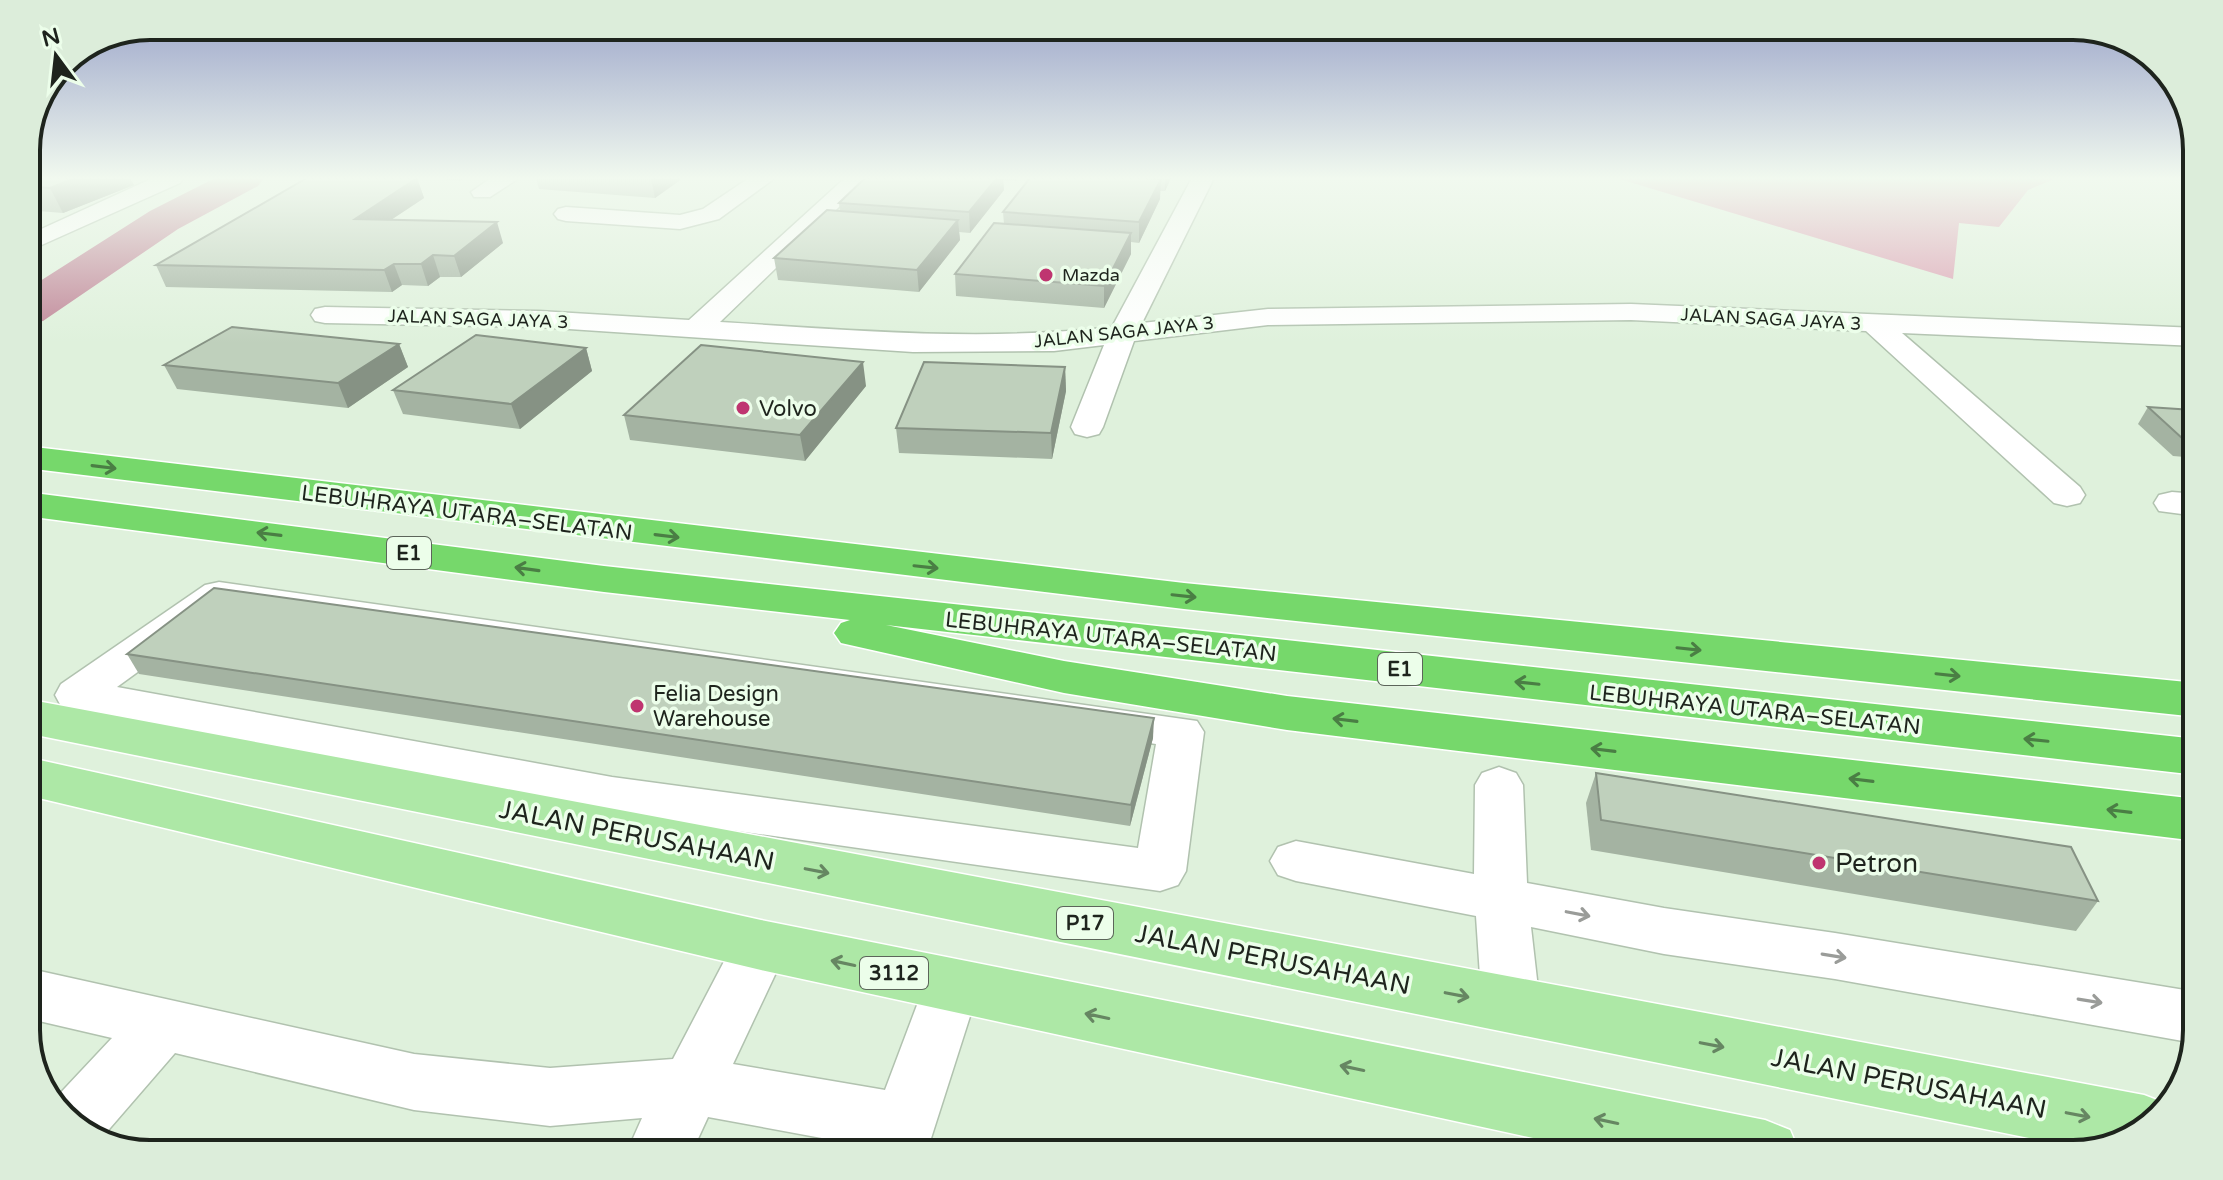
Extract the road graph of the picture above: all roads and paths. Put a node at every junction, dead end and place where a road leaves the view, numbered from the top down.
1 (798, 233) edge
2 (1175, 233) edge
3 (325, 315) dead end
4 (1876, 325) junction
5 (694, 331) junction
6 (1123, 333) junction
7 (2183, 336) edge
8 (1087, 427) dead end
9 (40, 459) edge
10 (2067, 495) dead end
11 (40, 506) edge
12 (604, 579) junction
13 (2183, 699) edge
14 (40, 719) edge
15 (2183, 755) edge
16 (40, 779) edge
17 (1499, 785) dead end
18 (603, 810) junction
19 (2183, 818) edge
20 (1296, 861) dead end
21 (1501, 899) junction
22 (761, 945) junction
23 (951, 985) junction
24 (40, 996) edge
25 (1511, 1006) junction
26 (2183, 1016) edge
27 (162, 1026) junction
28 (694, 1086) junction
29 (81, 1116) edge
30 (2128, 1125) edge
31 (900, 1139) edge
32 (665, 1140) edge
33 (1698, 1140) edge

1 - 5 street
2 - 6 street
3 - 5 street, JALAN SAGA JAYA 3
4 - 6 street, JALAN SAGA JAYA 3
4 - 7 street, JALAN SAGA JAYA 3
4 - 10 street
5 - 6 street, JALAN SAGA JAYA 3
6 - 8 street
9 -> 13 highway, LEBUHRAYA UTARA–SELATAN / E1
12 -> 11 highway, LEBUHRAYA UTARA–SELATAN / E1
15 -> 12 highway, LEBUHRAYA UTARA–SELATAN / E1
19 -> 12 highway
14 - 18 main road, JALAN PERUSAHAAN / P17
16 - 22 main road, 3112
17 - 21 street
18 - 18 street
18 -> 25 main road, JALAN PERUSAHAAN / P17
20 - 21 street
21 - 25 street
21 -> 26 street
23 -> 22 main road, 3112
22 - 28 street
23 - 31 street
33 -> 23 main road, 3112
24 - 27 street
25 -> 30 main road, JALAN PERUSAHAAN / P17
27 - 28 street
27 - 29 street
28 - 31 street
28 - 32 street

